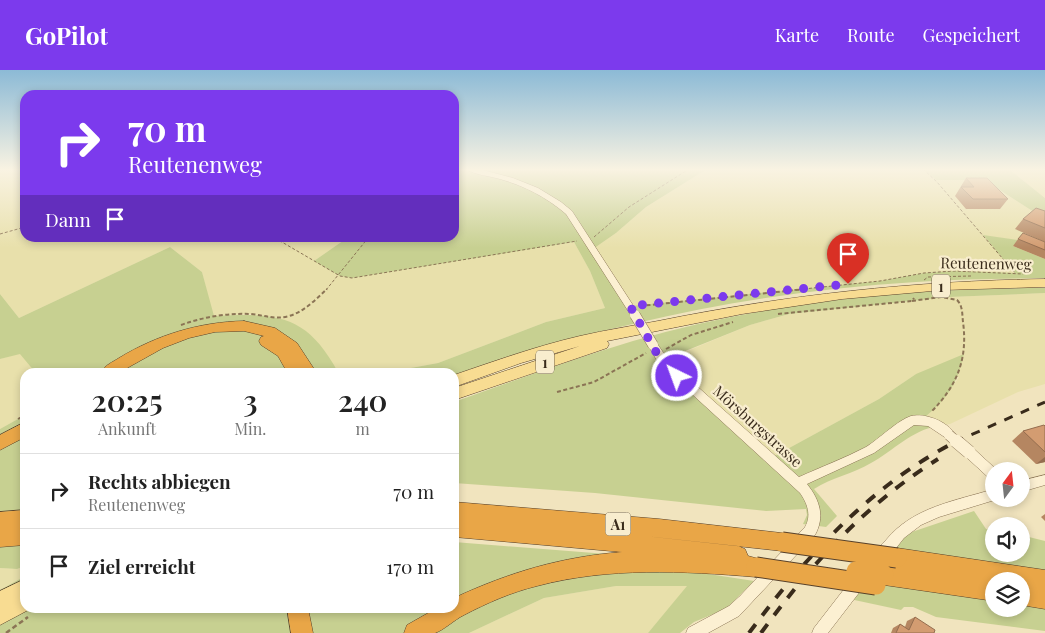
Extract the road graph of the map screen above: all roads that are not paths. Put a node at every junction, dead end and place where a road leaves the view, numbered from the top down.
1 (547, 195) edge
2 (1045, 283) edge
3 (635, 331) junction
4 (115, 368) edge
5 (131, 368) edge
6 (293, 368) edge
7 (307, 368) edge
8 (459, 379) edge
9 (459, 392) edge
10 (20, 432) edge
11 (0, 443) edge
12 (985, 467) edge
13 (1045, 480) edge
14 (797, 483) junction
15 (1030, 484) edge
16 (985, 498) edge
17 (459, 511) edge
18 (20, 519) edge
19 (0, 521) edge
20 (459, 528) edge
21 (20, 536) edge
22 (0, 538) edge
23 (761, 563) junction
24 (1045, 580) edge
25 (985, 590) edge
26 (20, 591) edge
27 (1030, 597) edge
28 (1045, 599) edge
29 (0, 602) edge
30 (459, 606) edge
31 (20, 609) edge
32 (299, 613) edge
33 (448, 613) edge
34 (0, 615) edge
35 (302, 633) edge
36 (415, 633) edge
37 (693, 633) edge
38 (819, 633) edge

1 - 14 street, Mörsburgstrasse, bridge
2 - 3 main road, 1
3 - 8 main road, 1
3 - 9 main road, 1
4 - 7 highway
5 - 6 highway
10 - 11 highway
12 - 14 street, bridge
13 - 15 street
14 - 37 street, Mörsburgstrasse
16 - 38 street
17 - 24 highway, A1, bridge
18 - 19 highway
20 - 23 highway, A1
21 - 22 highway
23 - 25 highway, bridge
23 - 30 highway
26 - 29 main road
27 - 28 highway
31 - 34 main road
32 - 35 highway
33 - 36 highway

